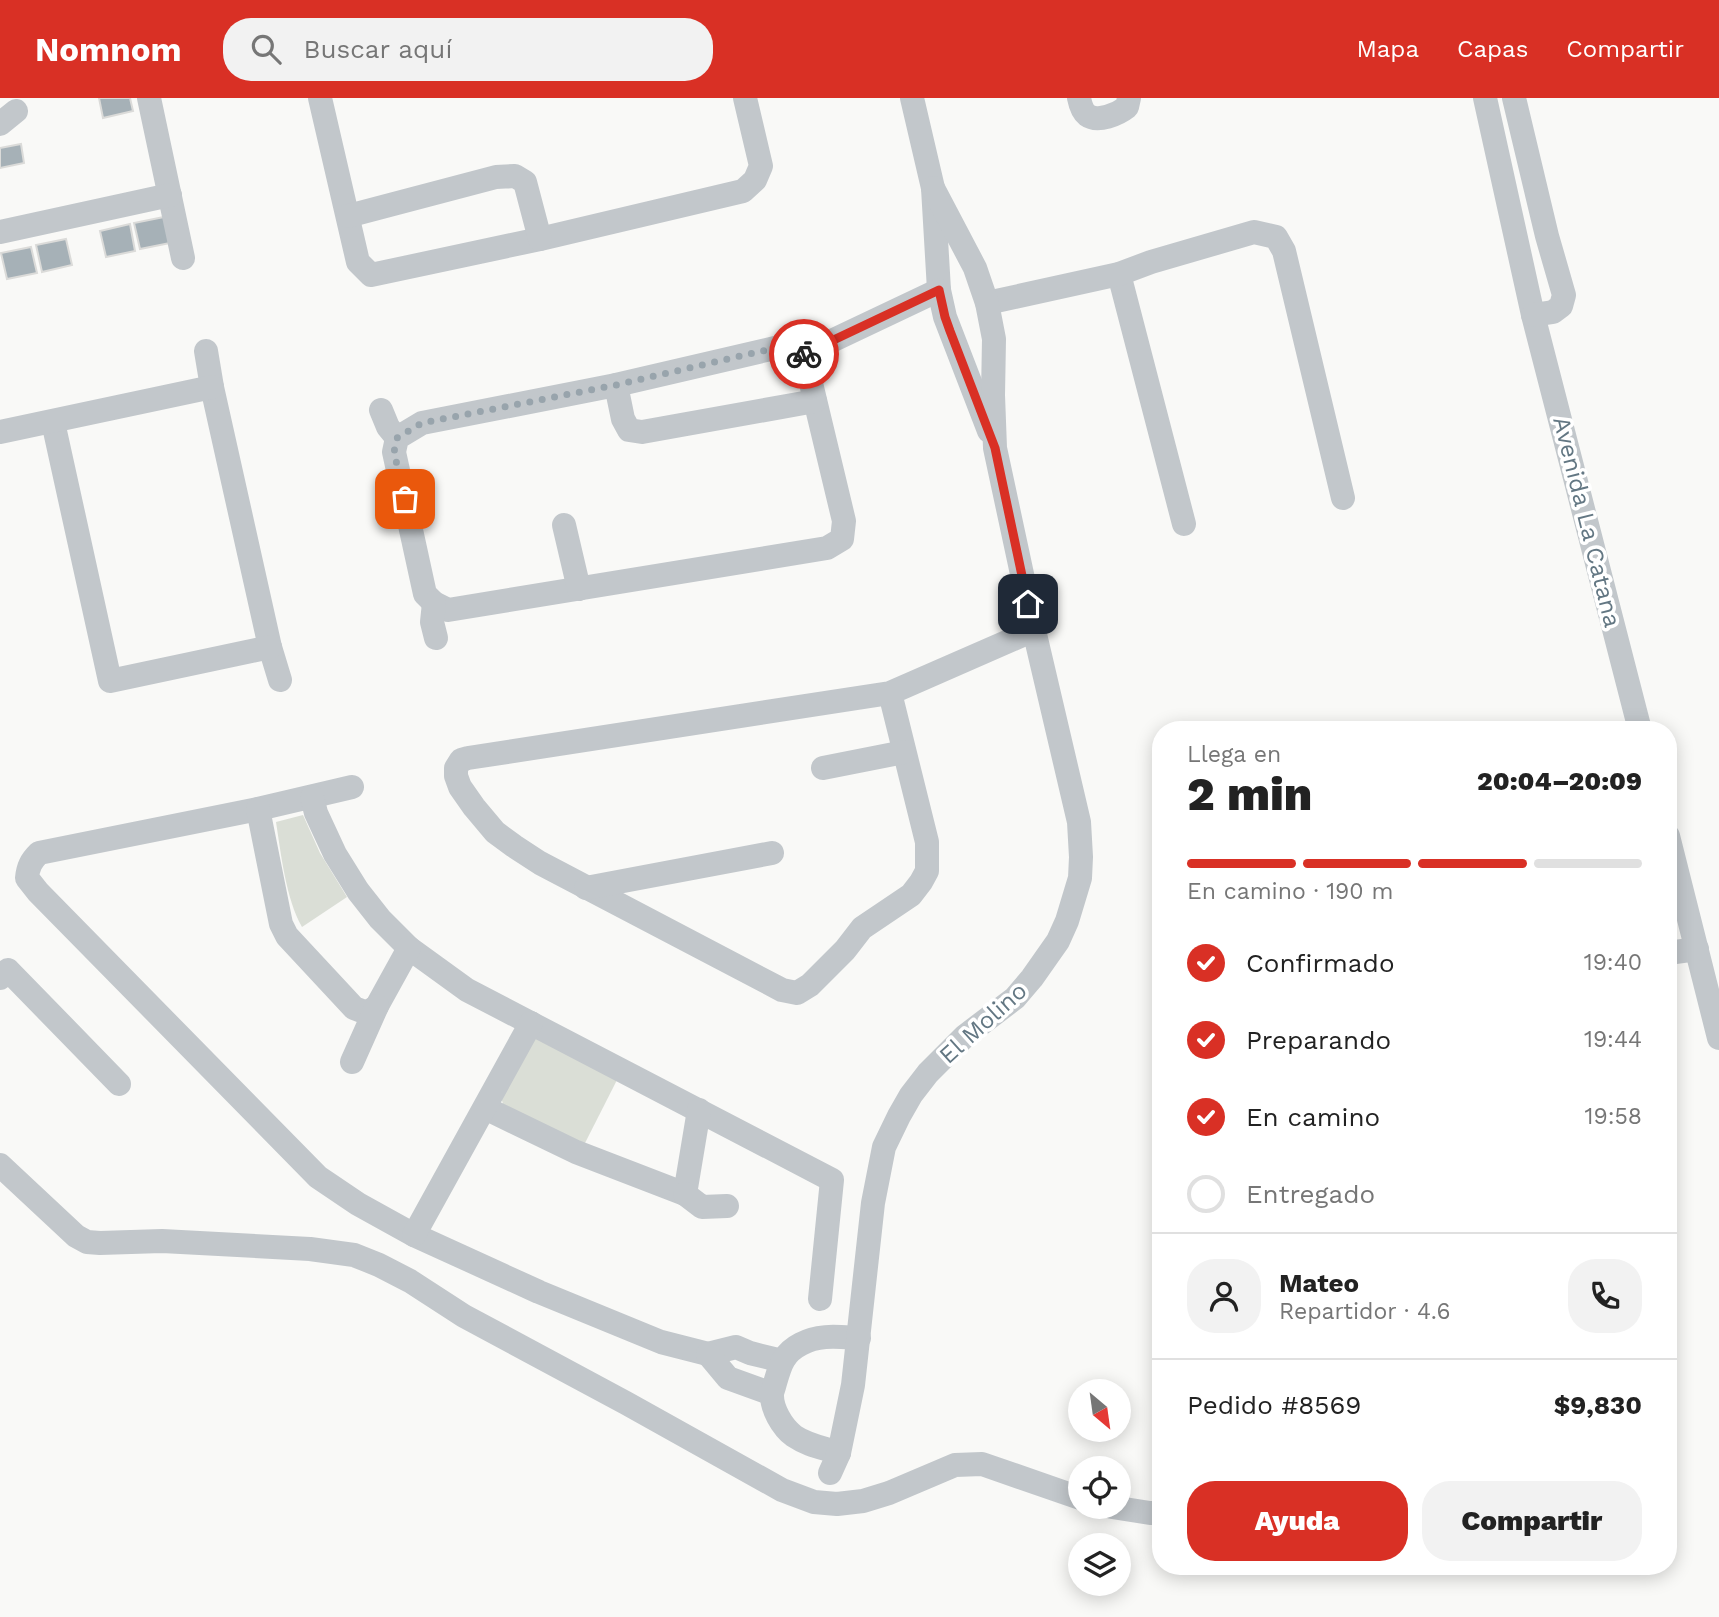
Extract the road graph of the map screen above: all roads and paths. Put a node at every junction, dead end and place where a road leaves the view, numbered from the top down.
1 (149, 98) edge
2 (320, 98) edge
3 (745, 98) edge
4 (912, 98) edge
5 (1079, 98) edge
6 (1129, 98) edge
7 (1485, 98) edge
8 (1514, 98) edge
9 (933, 188) junction
10 (170, 195) junction
11 (348, 216) junction
12 (0, 232) edge
13 (540, 239) junction
14 (183, 258) dead end
15 (975, 268) junction
16 (1119, 274) junction
17 (939, 284) junction
18 (987, 303) junction
19 (1533, 315) junction
20 (993, 339) junction
21 (955, 346) junction
22 (206, 351) dead end
23 (804, 354) junction
24 (616, 385) junction
25 (212, 387) junction
26 (815, 401) junction
27 (381, 410) dead end
28 (53, 422) junction
29 (0, 432) edge
30 (397, 438) junction
31 (995, 448) junction
32 (1343, 498) dead end
33 (1184, 524) dead end
34 (564, 525) dead end
35 (579, 589) junction
36 (434, 603) junction
37 (1034, 630) junction
38 (436, 638) dead end
39 (270, 647) junction
40 (281, 680) dead end
41 (890, 693) junction
42 (1638, 721) edge
43 (904, 752) junction
44 (823, 768) dead end
45 (352, 787) dead end
46 (312, 797) junction
47 (258, 809) junction
48 (772, 853) dead end
49 (1677, 871) edge
50 (586, 888) junction
51 (409, 948) junction
52 (1697, 949) junction
53 (1677, 952) edge
54 (0, 978) edge
55 (377, 1006) junction
56 (531, 1023) junction
57 (1719, 1038) edge
58 (352, 1062) dead end
59 (119, 1084) dead end
60 (485, 1108) junction
61 (699, 1110) junction
62 (0, 1166) edge
63 (685, 1194) junction
64 (727, 1206) dead end
65 (414, 1235) junction
66 (820, 1299) dead end
67 (859, 1338) junction
68 (708, 1354) junction
69 (782, 1361) junction
70 (772, 1394) junction
71 (1068, 1494) edge
72 (1131, 1510) edge
73 (1152, 1513) edge

1 - 10 street
2 - 11 street
3 - 13 street
4 - 9 street, El Molino
5 - 6 street
7 - 19 street, Avenida La Catana
8 - 19 street
9 - 15 street, El Molino
9 - 17 street, El Molino
10 - 12 street
10 - 14 street
11 - 13 street
11 - 13 street
15 - 17 street
15 - 18 street, El Molino
16 - 18 street
16 - 32 street
16 - 33 street
17 - 21 street, El Molino
17 - 23 street
18 - 20 street, El Molino
19 - 42 street, Avenida La Catana
20 - 21 street
20 - 31 street, El Molino
21 - 31 street, El Molino
22 - 25 street
23 - 24 street
23 - 26 street
24 - 26 street
24 - 30 street
25 - 28 street
25 - 39 street
26 - 35 street
27 - 30 street
28 - 29 street
28 - 39 street
30 - 36 street
31 - 37 street, El Molino
34 - 35 street
35 - 36 street
36 - 38 street
37 - 41 street
37 - 67 street, El Molino
39 - 40 street
41 - 43 street
41 - 50 street
43 - 44 street
43 - 50 street
45 - 46 street
46 - 47 street
46 - 51 street
47 - 55 street
47 - 65 street
48 - 50 street
49 - 52 street
51 - 55 street
51 - 56 street
52 - 53 street
52 - 57 street
54 - 59 street
55 - 58 street
56 - 60 street
56 - 61 street
60 - 63 street
60 - 65 street
61 - 63 street
61 - 66 street
62 - 71 street
63 - 64 street
65 - 68 street
67 - 69 street
67 - 70 street, El Molino
68 - 69 street
68 - 70 street
69 - 70 street
72 - 73 street

